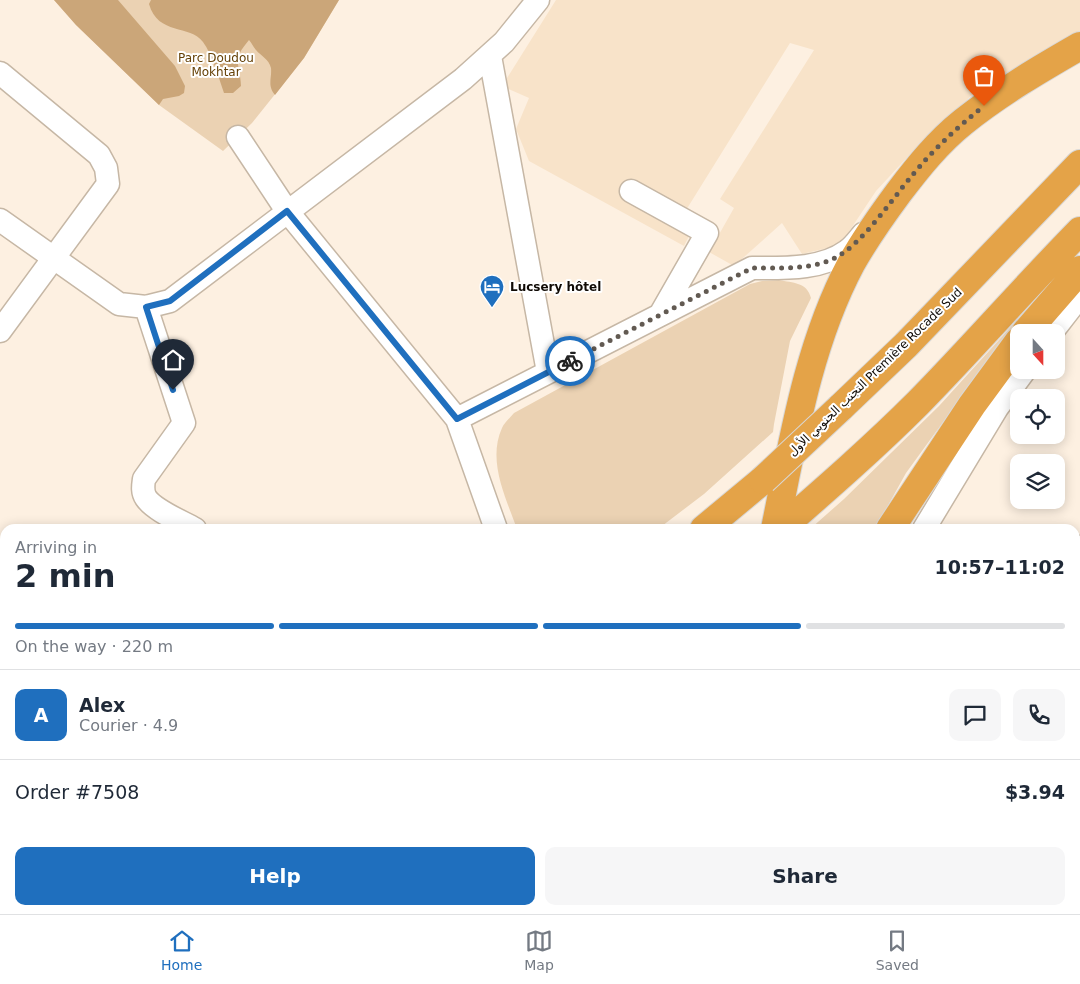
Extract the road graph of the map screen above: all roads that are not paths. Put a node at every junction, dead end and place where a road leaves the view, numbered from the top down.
1 (538, 0) edge
2 (1080, 46) edge
3 (490, 56) junction
4 (0, 73) edge
5 (238, 137) dead end
6 (1080, 164) edge
7 (631, 191) dead end
8 (889, 206) junction
9 (287, 211) junction
10 (0, 220) edge
11 (1080, 231) edge
12 (54, 258) junction
13 (1080, 270) edge
14 (1080, 296) edge
15 (146, 307) junction
16 (660, 315) junction
17 (1033, 324) edge
18 (1058, 324) edge
19 (0, 331) edge
20 (1010, 354) edge
21 (548, 372) junction
22 (1017, 379) edge
23 (457, 419) junction
24 (185, 524) edge
25 (494, 524) edge
26 (710, 524) edge
27 (776, 524) edge
28 (786, 524) edge
29 (912, 524) edge
30 (912, 524) edge

1 - 3 street
2 - 8 highway
3 - 9 street
3 - 21 street
4 - 12 street
5 - 9 street
6 - 26 highway, التجنب الجنوبي الأول Première Rocade Sud, bridge
7 - 16 street
8 - 16 street
8 - 27 highway
9 - 15 street
9 - 23 street
10 - 12 street
11 - 28 highway
12 - 15 street
12 - 19 street
13 - 17 highway
14 - 18 street
15 - 24 street
16 - 21 street
20 - 29 highway
21 - 23 street
22 - 30 street
23 - 25 street

